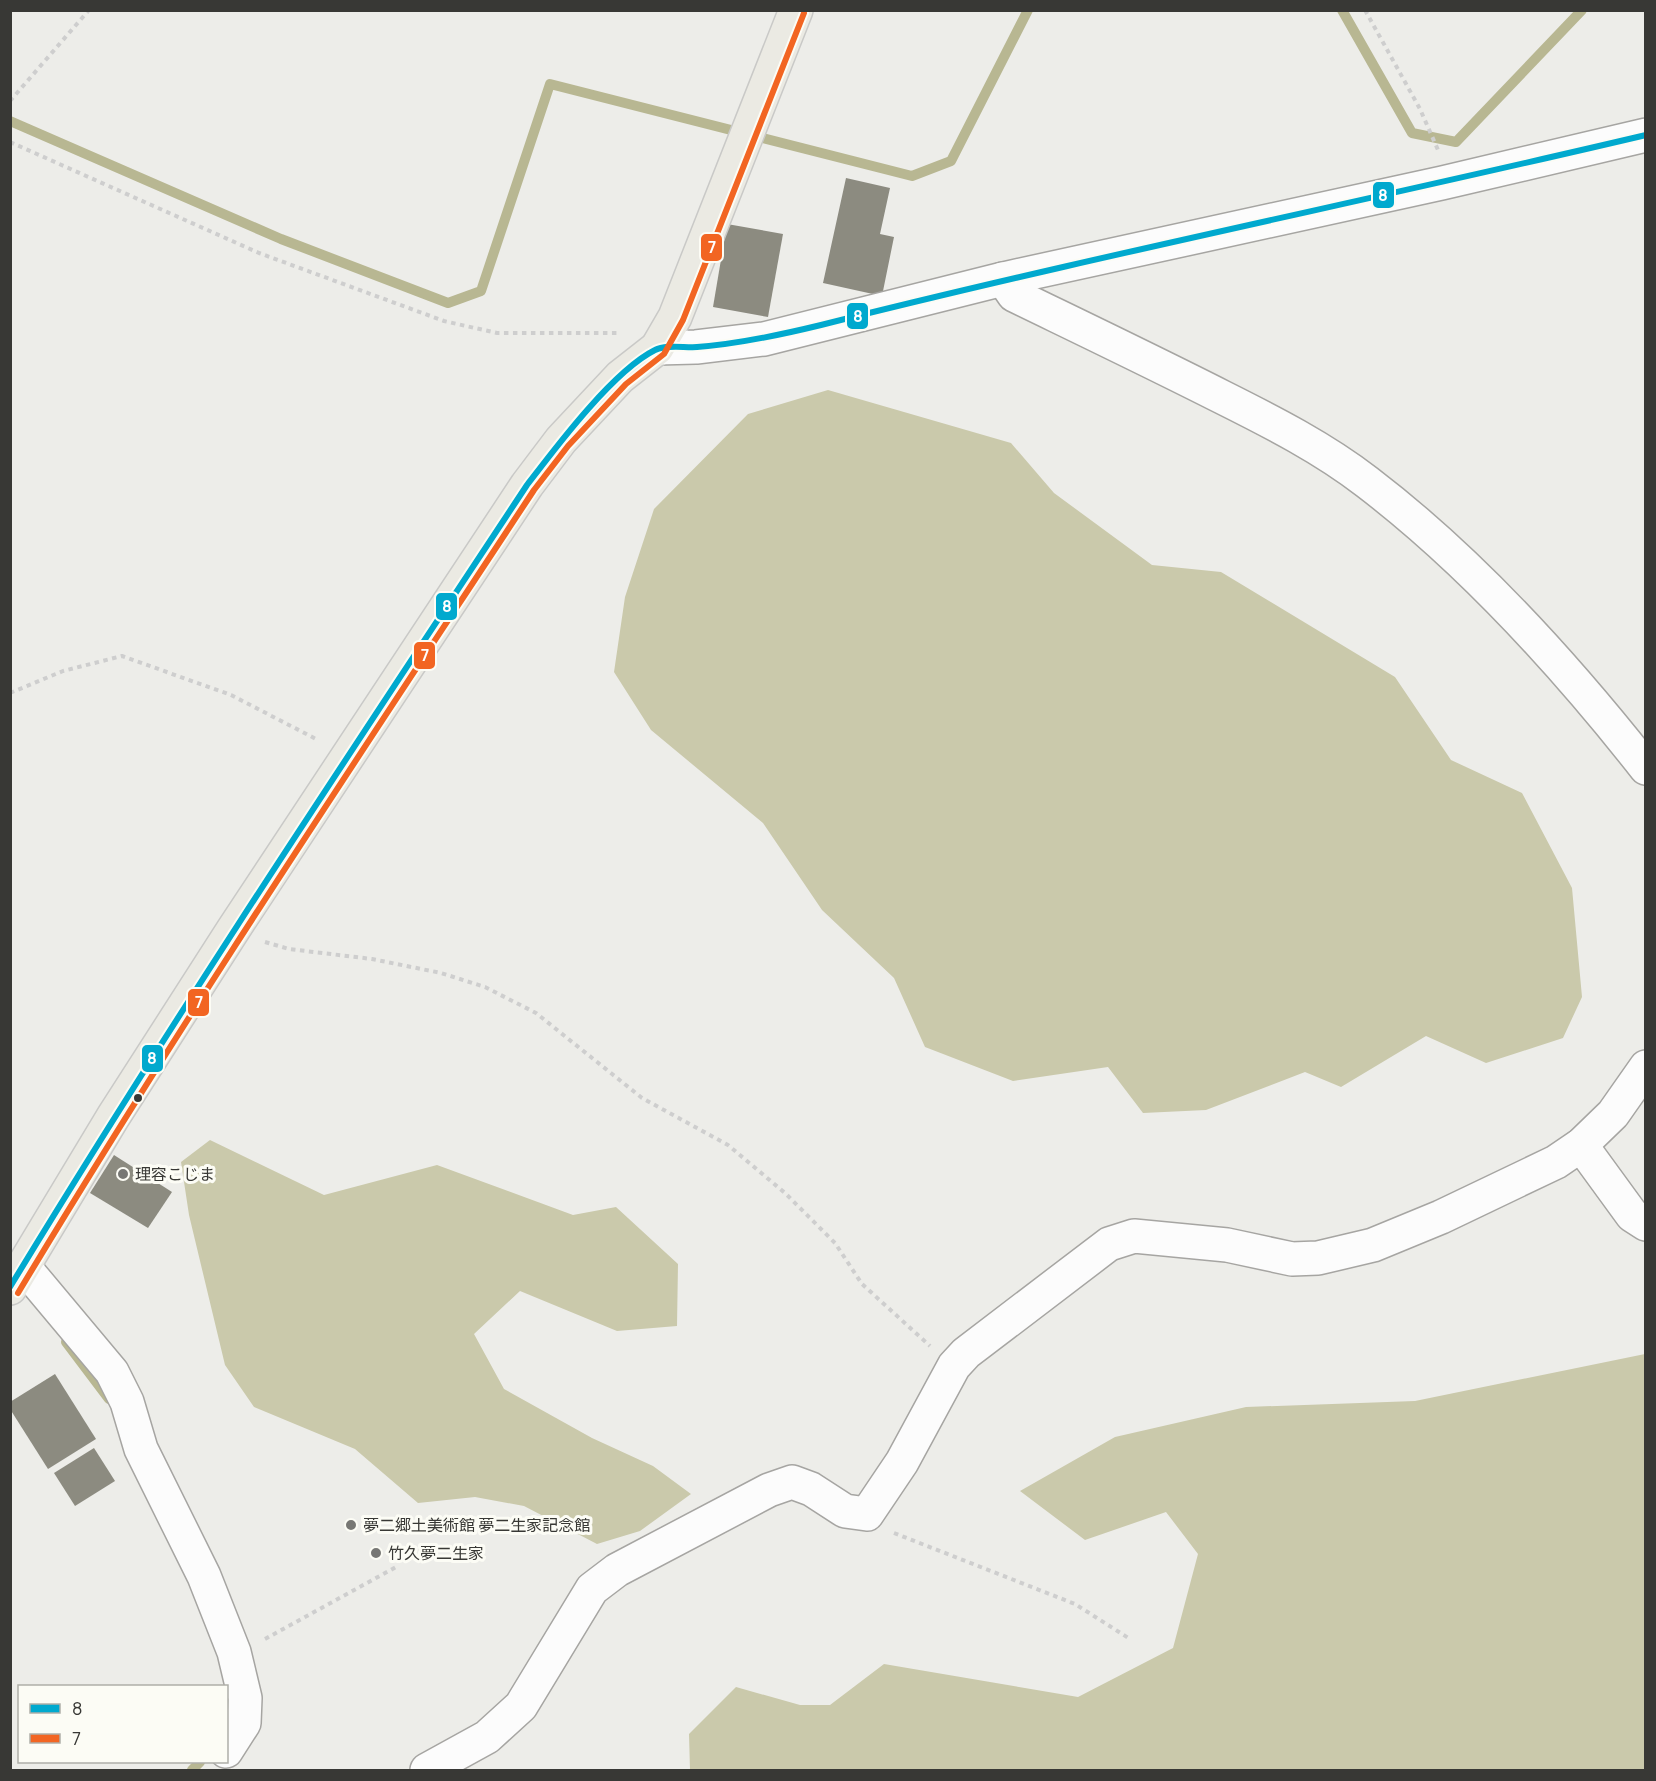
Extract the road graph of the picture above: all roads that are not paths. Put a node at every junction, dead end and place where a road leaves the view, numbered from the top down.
1 (796, 10) edge
2 (1646, 135) edge
3 (1003, 279) junction
4 (657, 348) junction
5 (1646, 768) edge
6 (1646, 1067) edge
7 (1581, 1145) junction
8 (1646, 1224) edge
9 (17, 1277) edge
10 (228, 1747) edge
11 (427, 1770) edge

1 - 4 main road
2 - 3 street
3 - 4 street
3 - 5 street
4 - 9 main road
6 - 7 street
7 - 8 street
7 - 11 street
9 - 10 street

